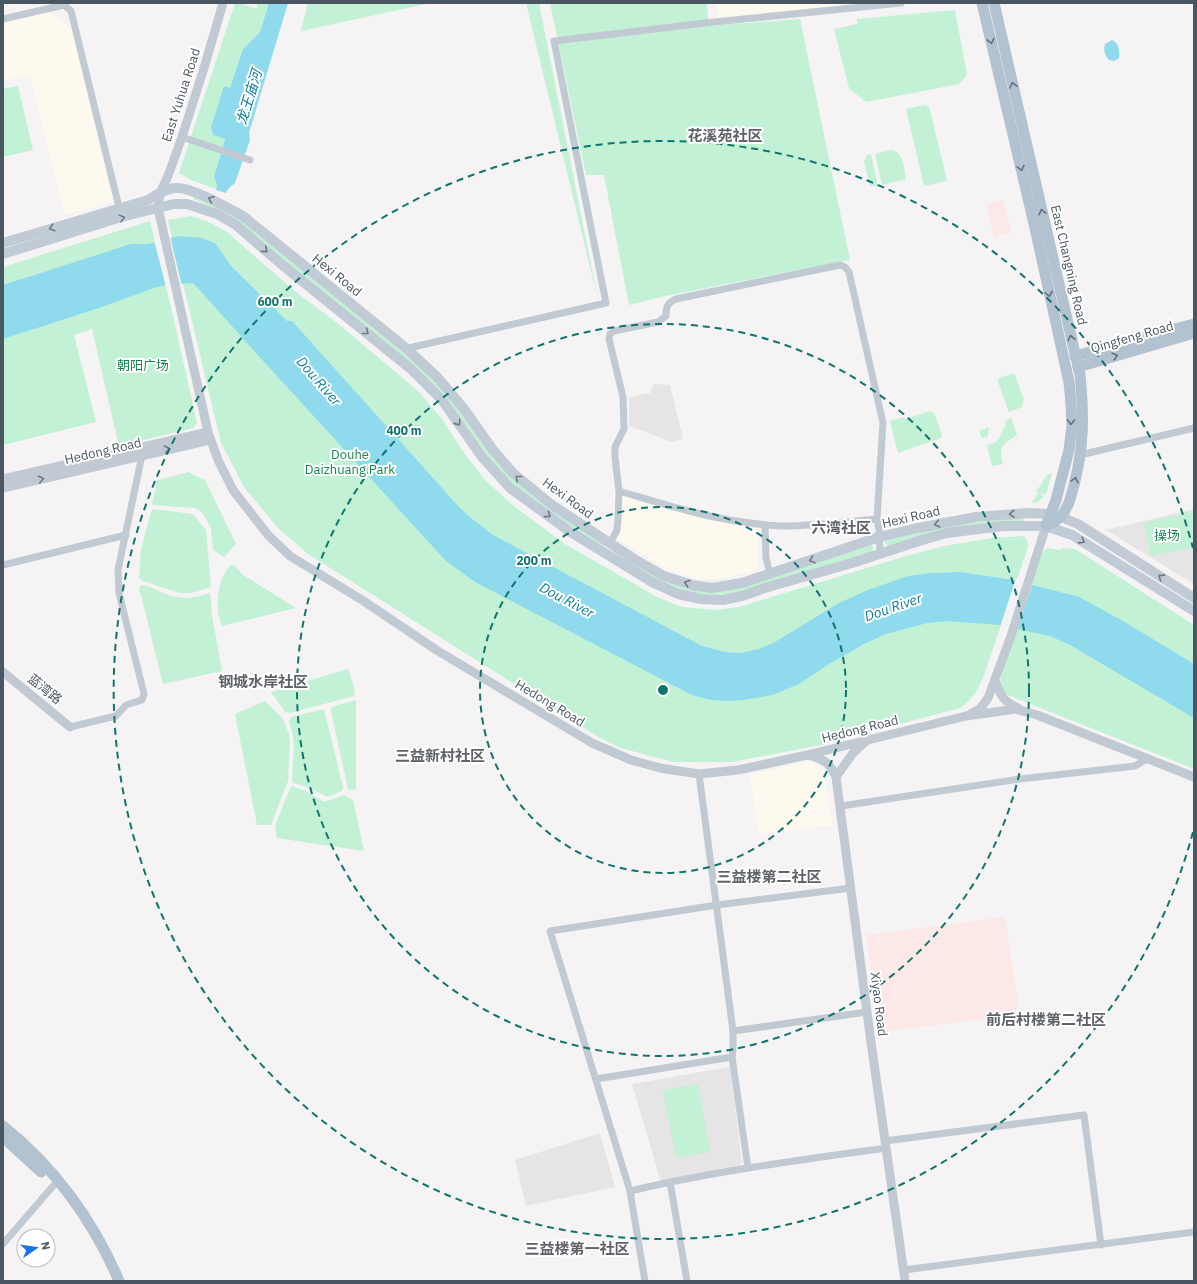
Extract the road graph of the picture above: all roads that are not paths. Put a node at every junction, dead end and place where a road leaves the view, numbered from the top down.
1 (222, 3) edge
2 (901, 3) edge
3 (982, 3) edge
4 (994, 3) edge
5 (59, 4) edge
6 (3, 19) edge
7 (182, 136) junction
8 (250, 160) dead end
9 (160, 193) junction
10 (119, 207) junction
11 (158, 208) junction
12 (160, 224) joint
13 (3, 243) edge
14 (3, 254) edge
15 (1194, 324) edge
16 (1194, 333) edge
17 (407, 349) junction
18 (1077, 362) junction
19 (1194, 428) edge
20 (209, 436) junction
21 (142, 455) junction
22 (1080, 455) junction
23 (3, 479) edge
24 (3, 488) edge
25 (619, 491) junction
26 (1049, 514) junction
27 (1061, 516) junction
28 (877, 519) junction
29 (765, 525) junction
30 (1046, 526) junction
31 (126, 535) junction
32 (879, 537) junction
33 (610, 543) junction
34 (880, 553) junction
35 (606, 554) junction
36 (3, 564) edge
37 (770, 574) junction
38 (1194, 598) edge
39 (1194, 611) edge
40 (1011, 636) joint
41 (3, 672) edge
42 (994, 681) junction
43 (1021, 709) junction
44 (966, 716) junction
45 (70, 727) joint
46 (867, 741) junction
47 (808, 755) junction
48 (1147, 759) junction
49 (699, 774) junction
50 (836, 777) junction
51 (1194, 777) edge
52 (841, 806) junction
53 (851, 888) junction
54 (717, 905) junction
55 (867, 1012) junction
56 (733, 1032) junction
57 (732, 1057) junction
58 (596, 1079) junction
59 (3, 1126) edge
60 (3, 1137) edge
61 (886, 1144) junction
62 (748, 1168) junction
63 (670, 1182) junction
64 (53, 1186) junction
65 (630, 1191) junction
66 (1194, 1232) edge
67 (3, 1244) edge
68 (1101, 1245) junction
69 (904, 1270) junction
70 (113, 1281) edge
71 (119, 1281) edge
72 (645, 1281) edge
73 (687, 1281) edge
74 (906, 1281) edge

1 - 7 street, East Yuhua Road
2 - 17 street
3 -> 26 main road, East Changning Road
18 -> 4 main road, East Changning Road
5 - 6 street
5 - 10 street
7 - 8 street
7 - 9 street, East Yuhua Road
9 - 10 main road, Hexi Road
9 - 11 street, East Yuhua Road
17 -> 9 main road, Hexi Road
10 -> 13 main road, Hexi Road
11 - 12 street, East Yuhua Road
14 -> 11 main road, Hexi Road
11 -> 35 main road, Hexi Road
12 - 20 street, Hedong Road
15 - 18 main road, Qingfeng Road
18 -> 16 main road, Qingfeng Road
33 -> 17 main road, Hexi Road
18 - 22 main road, East Changning Road
19 - 22 street
21 -> 20 street, Hedong Road
20 - 23 street, Hedong Road
20 - 49 street, Hedong Road
24 -> 21 street, Hedong Road
21 - 31 street
27 -> 22 main road, East Changning Road
25 - 28 street
25 - 29 street
25 - 33 street
26 - 27 main road, Hexi Road
26 - 30 main road, East Changning Road
26 -> 32 main road, Hexi Road
27 - 30 main road, East Changning Road
38 -> 27 main road, Hexi Road
28 - 29 street
28 - 32 street
29 - 37 street
30 - 34 main road, Hexi Road
30 -> 39 main road, Hexi Road
30 - 40 street, East Changning Road
31 - 36 street
31 - 45 street
32 - 34 street
32 -> 37 main road, Hexi Road
33 - 35 main road
37 -> 33 main road, Hexi Road
34 - 35 main road, Hexi Road
40 - 42 street, Hedong Road
41 - 45 street, 蓝湾路
42 - 43 street
42 - 44 street, Hedong Road
43 - 44 street, Hedong Road
43 - 48 street, Hedong Road
44 - 46 street, Hedong Road
46 - 47 street, Hedong Road
46 - 50 street
47 - 49 street, Hedong Road
47 - 50 street
48 - 51 street, Hedong Road
48 - 52 street
49 - 54 street
50 - 52 street, Xiyao Road
52 - 53 street, Xiyao Road
53 - 54 street
53 - 55 street, Xiyao Road
54 - 56 street
54 - 58 street
55 - 56 street
55 - 61 street, Xiyao Road
56 - 57 street
57 - 58 street
57 - 62 street
58 - 65 street
59 - 71 main road
60 - 64 main road
61 - 62 street
61 - 68 street
61 - 69 street, Xiyao Road
62 - 63 street
63 - 65 street
63 - 73 street
64 - 67 street
64 - 70 main road
65 - 72 street
66 - 68 street
68 - 69 street
69 - 74 street, Xiyao Road

